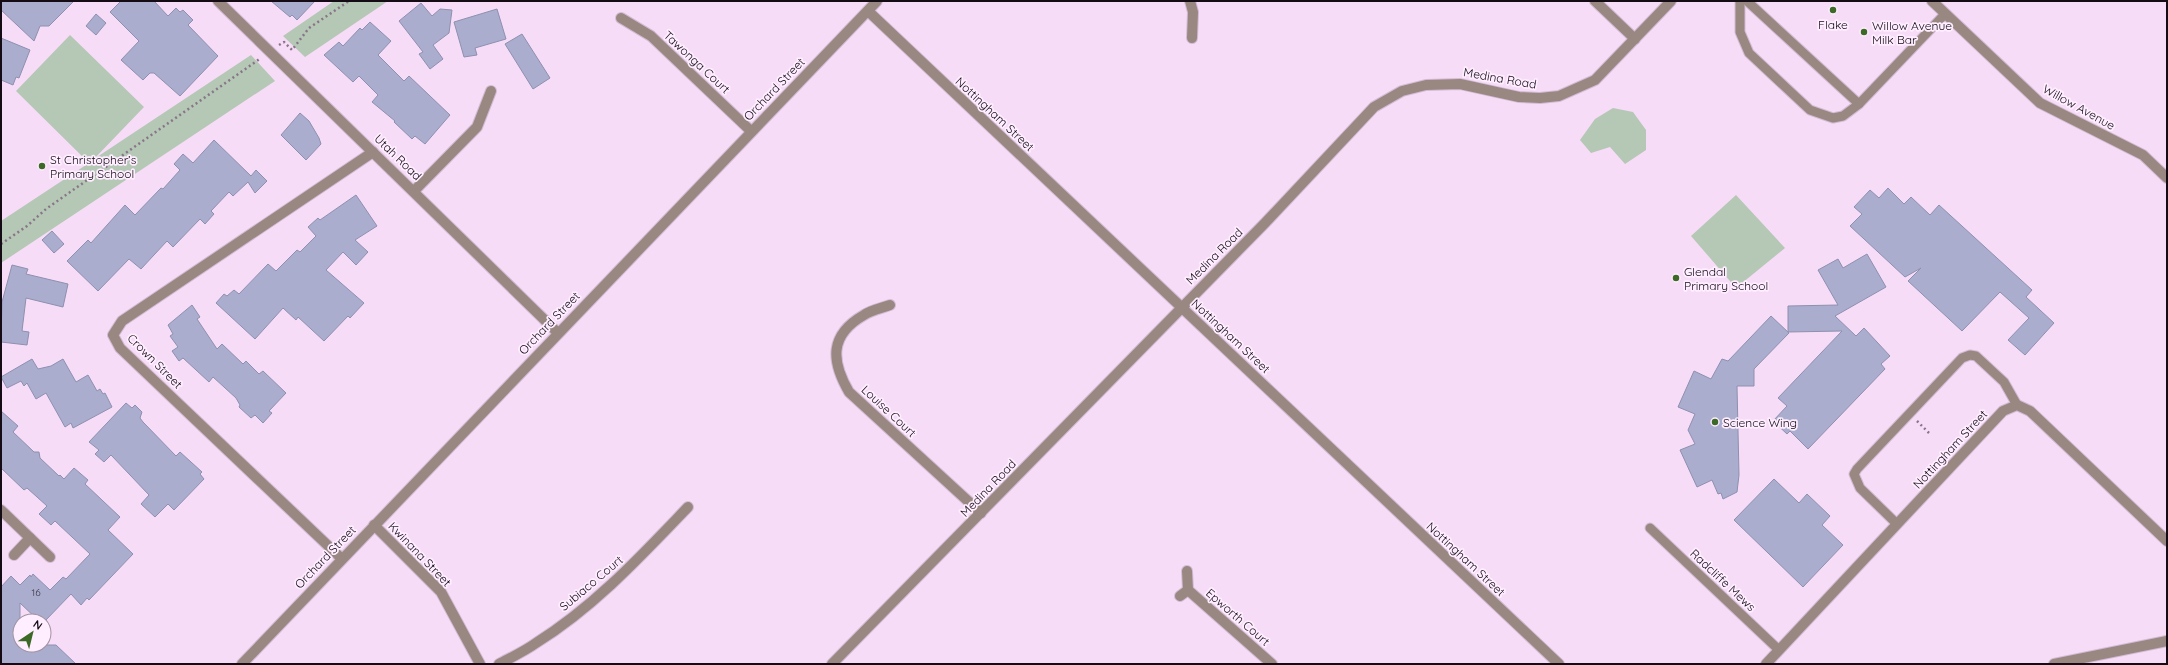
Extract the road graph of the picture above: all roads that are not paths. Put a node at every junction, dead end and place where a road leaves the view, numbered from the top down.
1 (218, 1) edge
2 (877, 1) edge
3 (1190, 1) edge
4 (1594, 1) edge
5 (1671, 1) edge
6 (1740, 1) edge
7 (1747, 1) edge
8 (1932, 1) edge
9 (868, 12) junction
10 (1945, 14) junction
11 (621, 18) dead end
12 (1192, 38) dead end
13 (1635, 39) junction
14 (491, 91) dead end
15 (1859, 104) junction
16 (751, 131) junction
17 (373, 152) junction
18 (2167, 178) edge
19 (414, 191) junction
20 (890, 305) dead end
21 (1181, 307) junction
22 (558, 333) junction
23 (2018, 405) junction
24 (688, 507) dead end
25 (1, 510) edge
26 (982, 513) junction
27 (1897, 524) junction
28 (374, 525) junction
29 (1650, 528) dead end
30 (30, 538) junction
31 (2167, 540) edge
32 (14, 556) dead end
33 (50, 557) dead end
34 (342, 558) junction
35 (1187, 571) dead end
36 (2167, 641) edge
37 (1779, 650) junction
38 (242, 664) edge
39 (480, 664) edge
40 (499, 664) edge
41 (832, 664) edge
42 (1272, 664) edge
43 (1559, 664) edge
44 (1766, 664) edge
45 (2054, 664) edge

1 - 17 street, Utah Road
2 - 9 street, Orchard Street
3 - 12 street
4 - 13 street
5 - 13 street, Medina Road
6 - 15 lane
7 - 15 lane
8 - 10 street, Willow Avenue
9 - 16 street, Orchard Street
9 - 21 street, Nottingham Street
10 - 15 lane
10 - 18 street, Willow Avenue
11 - 16 street, Tawonga Court
13 - 21 street, Medina Road
14 - 19 street
16 - 22 street, Orchard Street
17 - 19 street, Utah Road
17 - 34 street, Crown Street
19 - 22 street, Utah Road
20 - 26 street, Louise Court
21 - 26 street, Medina Road
21 - 43 street, Nottingham Street
22 - 28 street, Orchard Street
23 - 27 street, Nottingham Street
23 - 27 lane
23 - 31 street
24 - 40 street, Subiaco Court
25 - 30 street
26 - 41 street, Medina Road
27 - 37 street, Nottingham Street
28 - 34 street, Orchard Street
28 - 39 street, Kwinana Street
29 - 37 lane, Radcliffe Mews
30 - 32 street
30 - 33 street
34 - 38 street, Orchard Street
35 - 42 street, Epworth Court
36 - 45 street
37 - 44 street, Nottingham Street

